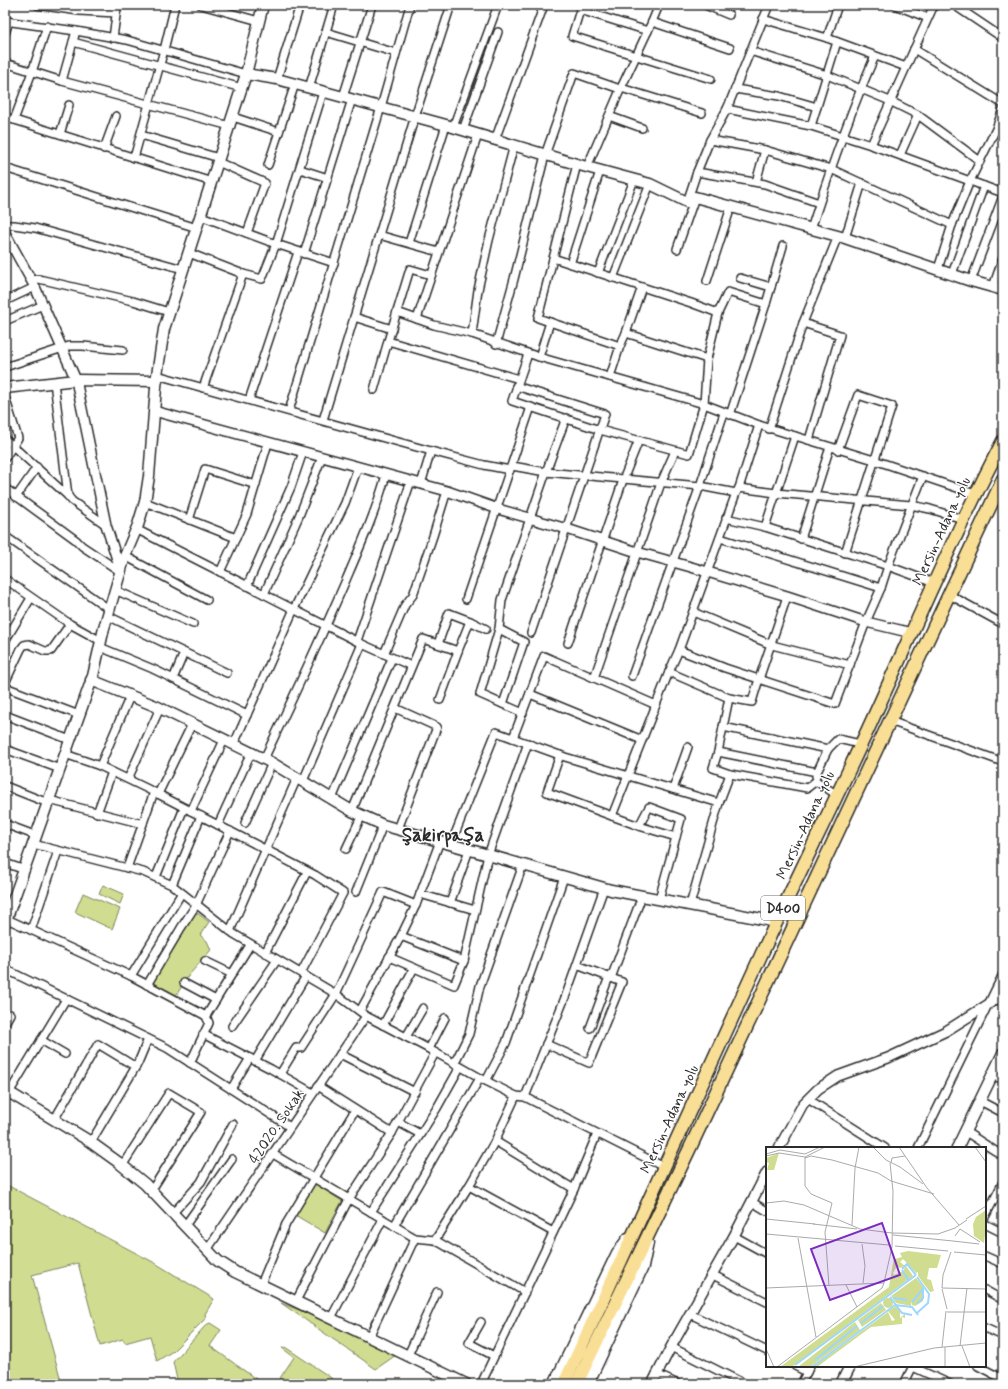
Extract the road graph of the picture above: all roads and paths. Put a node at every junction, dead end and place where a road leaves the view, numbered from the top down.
1 (37, 5) edge
2 (113, 5) edge
3 (118, 5) edge
4 (174, 5) edge
5 (201, 5) edge
6 (263, 5) edge
7 (300, 5) edge
8 (334, 5) edge
9 (372, 5) edge
10 (410, 5) edge
11 (451, 5) edge
12 (498, 5) edge
13 (544, 5) edge
14 (659, 5) edge
15 (769, 5) edge
16 (838, 5) edge
17 (895, 5) edge
18 (934, 5) edge
19 (954, 5) edge
20 (709, 6) edge
21 (79, 8) edge
22 (116, 13) junction
23 (729, 15) dead end
24 (928, 18) junction
25 (763, 19) junction
26 (7, 21) edge
27 (259, 21) junction
28 (652, 22) junction
29 (46, 26) junction
30 (76, 31) junction
31 (648, 31) junction
32 (326, 32) junction
33 (498, 32) dead end
34 (5, 34) edge
35 (113, 38) junction
36 (827, 38) junction
37 (1003, 38) edge
38 (73, 42) junction
39 (360, 42) junction
40 (837, 42) junction
41 (730, 48) dead end
42 (914, 49) junction
43 (164, 50) junction
44 (750, 51) junction
45 (396, 53) junction
46 (636, 56) junction
47 (875, 56) junction
48 (5, 63) edge
49 (160, 65) junction
50 (906, 67) junction
51 (32, 72) junction
52 (246, 74) junction
53 (827, 75) junction
54 (711, 78) dead end
55 (277, 79) junction
56 (62, 81) junction
57 (295, 84) junction
58 (242, 88) junction
59 (309, 88) junction
60 (620, 89) junction
61 (735, 89) junction
62 (860, 89) junction
63 (324, 92) junction
64 (348, 98) junction
65 (890, 101) junction
66 (150, 104) junction
67 (1003, 104) edge
68 (69, 105) dead end
69 (381, 107) junction
70 (817, 107) junction
71 (727, 109) junction
72 (1003, 109) edge
73 (702, 113) dead end
74 (918, 115) junction
75 (116, 116) dead end
76 (415, 116) junction
77 (609, 116) junction
78 (5, 117) edge
79 (14, 120) junction
80 (231, 122) junction
81 (449, 126) junction
82 (811, 126) junction
83 (642, 128) dead end
84 (463, 130) junction
85 (279, 132) junction
86 (60, 134) junction
87 (478, 134) junction
88 (142, 135) junction
89 (843, 136) junction
90 (495, 140) junction
91 (710, 140) junction
92 (514, 145) junction
93 (871, 145) junction
94 (104, 149) junction
95 (765, 150) junction
96 (545, 155) junction
97 (900, 155) junction
98 (134, 158) junction
99 (219, 160) junction
100 (980, 161) junction
101 (577, 164) junction
102 (268, 165) dead end
103 (587, 167) junction
104 (5, 168) edge
105 (300, 169) junction
106 (831, 169) junction
107 (600, 171) junction
108 (697, 172) junction
109 (328, 178) junction
110 (634, 180) junction
111 (970, 181) junction
112 (212, 182) junction
113 (756, 182) junction
114 (862, 182) junction
115 (650, 184) junction
116 (984, 186) junction
117 (1003, 194) edge
118 (691, 200) junction
119 (819, 203) junction
120 (731, 207) junction
121 (201, 216) junction
122 (5, 225) edge
123 (952, 225) junction
124 (197, 228) junction
125 (811, 229) junction
126 (5, 233) edge
127 (247, 233) junction
128 (380, 235) junction
129 (842, 237) junction
130 (409, 243) junction
131 (276, 244) junction
132 (783, 246) dead end
133 (677, 249) dead end
134 (439, 252) junction
135 (189, 253) junction
136 (301, 253) junction
137 (553, 258) junction
138 (1003, 258) edge
139 (334, 263) junction
140 (570, 264) junction
141 (938, 269) junction
142 (183, 270) junction
143 (598, 273) junction
144 (243, 274) junction
145 (952, 274) junction
146 (431, 275) junction
147 (613, 278) junction
148 (740, 278) dead end
149 (707, 281) dead end
150 (971, 281) junction
151 (34, 284) junction
152 (642, 287) junction
153 (771, 287) junction
154 (993, 287) junction
155 (1003, 290) edge
156 (5, 301) edge
157 (43, 304) junction
158 (766, 304) junction
159 (169, 312) junction
160 (397, 312) junction
161 (718, 313) junction
162 (354, 317) junction
163 (417, 319) junction
164 (5, 321) edge
165 (550, 322) junction
166 (803, 323) junction
167 (392, 329) junction
168 (626, 333) junction
169 (472, 334) junction
170 (388, 341) junction
171 (496, 344) junction
172 (620, 346) junction
173 (62, 349) junction
174 (123, 350) dead end
175 (528, 354) junction
176 (539, 357) junction
177 (707, 359) junction
178 (5, 367) edge
179 (610, 377) junction
180 (157, 378) junction
181 (76, 380) junction
182 (54, 382) junction
183 (518, 383) junction
184 (5, 388) edge
185 (203, 388) junction
186 (374, 390) dead end
187 (5, 397) edge
188 (249, 400) junction
189 (704, 404) junction
190 (532, 407) junction
191 (154, 411) junction
192 (289, 411) junction
193 (727, 414) junction
194 (566, 418) junction
195 (323, 420) junction
196 (759, 426) junction
197 (769, 428) junction
198 (600, 430) junction
199 (795, 436) junction
200 (5, 439) edge
201 (639, 440) junction
202 (809, 440) junction
203 (1003, 440) edge
204 (268, 443) junction
205 (13, 446) junction
206 (830, 447) junction
207 (674, 450) junction
208 (838, 450) junction
209 (431, 451) junction
210 (303, 452) junction
211 (322, 456) junction
212 (5, 458) edge
213 (874, 460) junction
214 (37, 467) junction
215 (358, 467) junction
216 (511, 468) junction
217 (546, 472) junction
218 (386, 475) junction
219 (584, 475) junction
220 (923, 476) junction
221 (1003, 479) edge
222 (623, 480) junction
223 (411, 481) junction
224 (660, 483) junction
225 (421, 484) junction
226 (256, 485) junction
227 (700, 486) junction
228 (5, 488) edge
229 (447, 491) junction
230 (738, 491) junction
231 (776, 493) junction
232 (975, 494) junction
233 (68, 496) junction
234 (815, 496) junction
235 (16, 497) junction
236 (862, 500) junction
237 (145, 502) junction
238 (911, 505) junction
239 (498, 509) junction
240 (531, 518) junction
241 (726, 518) junction
242 (963, 519) junction
243 (189, 520) junction
244 (106, 525) junction
245 (766, 527) junction
246 (136, 529) junction
247 (568, 529) junction
248 (5, 536) edge
249 (236, 538) junction
250 (720, 538) junction
251 (801, 539) junction
252 (603, 541) junction
253 (637, 552) junction
254 (845, 552) junction
255 (125, 556) junction
256 (672, 562) junction
257 (888, 566) junction
258 (120, 572) junction
259 (220, 572) junction
260 (708, 572) junction
261 (5, 580) edge
262 (934, 583) junction
263 (248, 586) junction
264 (881, 588) junction
265 (115, 590) junction
266 (264, 594) junction
267 (948, 594) junction
268 (787, 596) junction
269 (31, 598) junction
270 (466, 599) dead end
271 (207, 600) dead end
272 (294, 609) junction
273 (693, 612) junction
274 (109, 613) junction
275 (470, 621) junction
276 (866, 622) junction
277 (70, 624) junction
278 (193, 624) dead end
279 (1003, 624) edge
280 (326, 626) junction
281 (486, 629) dead end
282 (499, 629) junction
283 (531, 633) dead end
284 (912, 633) junction
285 (5, 641) edge
286 (359, 642) junction
287 (568, 643) dead end
288 (100, 644) junction
289 (438, 644) junction
290 (772, 645) junction
291 (679, 650) junction
292 (458, 651) junction
293 (184, 653) junction
294 (384, 654) junction
295 (392, 658) junction
296 (850, 665) junction
297 (411, 666) junction
298 (669, 672) junction
299 (227, 673) dead end
300 (632, 676) dead end
301 (594, 678) junction
302 (172, 679) junction
303 (759, 679) junction
304 (91, 680) junction
305 (5, 683) edge
306 (5, 687) edge
307 (530, 694) junction
308 (130, 696) junction
309 (729, 698) junction
310 (440, 700) dead end
311 (503, 704) junction
312 (656, 705) junction
313 (160, 708) junction
314 (395, 708) junction
315 (523, 713) junction
316 (5, 715) edge
317 (79, 715) junction
318 (247, 715) junction
319 (890, 721) junction
320 (192, 724) junction
321 (723, 727) junction
322 (513, 738) junction
323 (70, 740) junction
324 (224, 740) junction
325 (642, 740) junction
326 (528, 743) junction
327 (234, 744) junction
328 (860, 744) junction
329 (688, 747) dead end
330 (5, 749) edge
331 (828, 749) junction
332 (718, 752) junction
333 (251, 753) junction
334 (65, 754) junction
335 (560, 755) junction
336 (268, 761) junction
337 (1003, 762) edge
338 (100, 766) junction
339 (60, 769) junction
340 (112, 772) junction
341 (817, 772) junction
342 (730, 774) junction
343 (628, 776) junction
344 (128, 779) junction
345 (300, 780) junction
346 (816, 781) junction
347 (5, 786) edge
348 (673, 789) junction
349 (156, 793) junction
350 (836, 794) junction
351 (332, 799) junction
352 (49, 802) junction
353 (719, 803) junction
354 (188, 809) junction
355 (352, 811) junction
356 (97, 812) junction
357 (362, 815) junction
358 (201, 816) junction
359 (612, 816) junction
360 (246, 823) dead end
361 (5, 824) edge
362 (143, 824) junction
363 (218, 825) junction
364 (384, 825) junction
365 (639, 826) junction
366 (398, 829) junction
367 (230, 831) junction
368 (676, 837) junction
369 (35, 840) junction
370 (440, 841) junction
371 (451, 844) junction
372 (265, 849) junction
373 (346, 849) dead end
374 (469, 850) junction
375 (58, 851) junction
376 (488, 855) junction
377 (5, 863) edge
378 (523, 865) junction
379 (127, 868) junction
380 (25, 870) junction
381 (307, 872) junction
382 (156, 877) junction
383 (564, 877) junction
384 (172, 885) junction
385 (604, 888) junction
386 (356, 892) dead end
387 (181, 894) junction
388 (420, 894) junction
389 (642, 896) junction
390 (659, 899) junction
391 (9, 901) edge
392 (450, 903) junction
393 (196, 905) junction
394 (416, 905) junction
395 (690, 905) junction
396 (475, 910) junction
397 (6, 921) edge
398 (777, 922) junction
399 (31, 930) junction
400 (230, 931) junction
401 (401, 936) junction
402 (250, 945) junction
403 (265, 953) junction
404 (389, 957) junction
405 (277, 960) junction
406 (205, 961) dead end
407 (464, 961) junction
408 (577, 965) junction
409 (414, 968) junction
410 (5, 969) edge
411 (232, 974) junction
412 (1003, 974) edge
413 (304, 975) junction
414 (131, 976) junction
415 (610, 977) junction
416 (184, 983) dead end
417 (147, 985) junction
418 (336, 994) junction
419 (1003, 995) edge
420 (66, 999) junction
421 (216, 1000) junction
422 (988, 1004) junction
423 (422, 1008) dead end
424 (360, 1011) junction
425 (10, 1014) dead end
426 (206, 1016) junction
427 (366, 1016) junction
428 (445, 1018) dead end
429 (5, 1023) edge
430 (383, 1025) junction
431 (232, 1026) dead end
432 (590, 1028) dead end
433 (204, 1034) junction
434 (406, 1037) junction
435 (148, 1039) junction
436 (41, 1040) junction
437 (546, 1044) junction
438 (432, 1051) junction
439 (65, 1054) dead end
440 (340, 1054) junction
441 (1003, 1054) edge
442 (253, 1060) junction
443 (190, 1062) junction
444 (1003, 1064) edge
445 (457, 1066) junction
446 (136, 1067) junction
447 (280, 1074) junction
448 (1000, 1078) edge
449 (483, 1080) junction
450 (318, 1086) junction
451 (231, 1089) junction
452 (7, 1092) edge
453 (415, 1092) junction
454 (313, 1094) junction
455 (516, 1096) junction
456 (524, 1097) junction
457 (808, 1099) junction
458 (984, 1103) junction
459 (355, 1110) junction
460 (1003, 1113) edge
461 (54, 1120) junction
462 (398, 1122) junction
463 (233, 1124) dead end
464 (290, 1127) junction
465 (392, 1133) junction
466 (420, 1134) junction
467 (597, 1134) junction
468 (969, 1134) junction
469 (495, 1140) junction
470 (91, 1142) junction
471 (780, 1147) edge
472 (882, 1147) edge
473 (918, 1147) edge
474 (957, 1147) edge
475 (962, 1147) edge
476 (272, 1154) junction
477 (1003, 1156) edge
478 (232, 1159) dead end
479 (122, 1166) junction
480 (664, 1167) junction
481 (766, 1174) edge
482 (314, 1178) junction
483 (1003, 1182) edge
484 (469, 1186) junction
485 (574, 1189) junction
486 (151, 1191) junction
487 (348, 1199) junction
488 (752, 1202) junction
489 (766, 1210) edge
490 (371, 1212) junction
491 (172, 1214) junction
492 (986, 1215) edge
493 (383, 1219) junction
494 (986, 1224) edge
495 (394, 1226) junction
496 (184, 1227) junction
497 (637, 1227) junction
498 (553, 1232) junction
499 (1003, 1233) edge
500 (734, 1236) junction
501 (415, 1238) junction
502 (435, 1240) junction
503 (206, 1250) junction
504 (766, 1253) edge
505 (986, 1256) edge
506 (1003, 1264) edge
507 (713, 1275) junction
508 (261, 1284) junction
509 (986, 1291) edge
510 (437, 1292) dead end
511 (525, 1292) junction
512 (1003, 1300) edge
513 (296, 1301) junction
514 (766, 1302) edge
515 (690, 1314) junction
516 (331, 1318) junction
517 (480, 1322) dead end
518 (986, 1328) edge
519 (369, 1336) junction
520 (1003, 1336) edge
521 (671, 1347) junction
522 (766, 1351) edge
523 (408, 1355) junction
524 (494, 1356) junction
525 (850, 1367) edge
526 (856, 1367) edge
527 (912, 1367) edge
528 (915, 1367) edge
529 (980, 1367) edge
530 (808, 1369) edge
531 (656, 1374) junction
532 (1003, 1379) edge
533 (578, 1381) edge
534 (466, 1384) edge
535 (481, 1384) edge
536 (554, 1384) edge
537 (652, 1384) edge
538 (678, 1384) edge
539 (745, 1384) edge
540 (801, 1384) edge
541 (841, 1384) edge
542 (848, 1384) edge
543 (904, 1384) edge
544 (950, 1384) edge

1 - 21 street
2 - 22 street
3 - 22 street
4 - 43 street
5 - 27 street
6 - 27 main road
7 - 55 street
8 - 32 street
9 - 39 street
10 - 45 street
11 - 76 street
12 - 81 street
13 - 90 street
14 - 28 street
15 - 25 street
16 - 36 street
17 - 24 street
18 - 24 street
19 - 37 street
20 - 23 street
21 - 22 street
22 - 35 street
24 - 42 street
25 - 36 street
25 - 44 street
26 - 29 street
26 - 34 street
27 - 52 main road
28 - 31 street
28 - 41 street
29 - 30 street
29 - 51 street
30 - 35 street
30 - 38 street
31 - 46 street
31 - 46 street
32 - 39 street
32 - 59 street
33 - 84 street
35 - 43 street
36 - 40 street
38 - 49 street
38 - 56 street
39 - 45 street
39 - 64 street
40 - 47 street
40 - 53 street
42 - 50 street
42 - 67 street
43 - 49 street
43 - 52 street
44 - 53 street
44 - 61 street
45 - 69 street
46 - 54 street
46 - 60 street
47 - 50 street
47 - 62 street
48 - 51 street
49 - 58 street
49 - 66 street
50 - 65 street
51 - 56 street
51 - 79 street
52 - 55 main road
52 - 58 main road
53 - 62 street
53 - 70 street
55 - 57 main road
56 - 66 street
57 - 59 main road
57 - 85 street
58 - 80 main road
59 - 63 main road
60 - 73 street
60 - 77 street
60 - 96 street
61 - 70 street
61 - 71 street
62 - 65 street
62 - 89 street
63 - 64 main road
63 - 105 street
64 - 69 main road
64 - 109 street
65 - 74 street
65 - 93 street
66 - 80 street
66 - 88 street
68 - 86 street
69 - 76 main road
69 - 139 street
70 - 82 street
71 - 82 street
71 - 91 street
72 - 100 street
74 - 97 street
74 - 100 street
75 - 94 street
76 - 81 main road
76 - 128 street
77 - 83 street
77 - 103 street
78 - 79 street
79 - 86 street
80 - 85 street
80 - 99 main road
81 - 84 main road
81 - 130 street
82 - 89 street
84 - 87 main road
85 - 102 street
86 - 94 street
87 - 90 main road
87 - 134 street
88 - 98 street
88 - 99 street
89 - 93 street
89 - 106 street
90 - 92 main road
91 - 95 street
91 - 108 street
92 - 96 main road
92 - 169 street
93 - 97 street
94 - 98 street
95 - 106 street
95 - 113 street
96 - 101 main road
96 - 171 street
97 - 111 street
98 - 112 street
99 - 112 main road
99 - 127 street
100 - 111 street
101 - 103 main road
101 - 137 street
103 - 107 main road
104 - 124 street
105 - 109 street
105 - 131 street
106 - 114 street
106 - 119 street
107 - 110 main road
107 - 140 street
108 - 113 street
108 - 118 street
109 - 136 street
110 - 115 main road
110 - 143 street
111 - 116 street
111 - 123 street
112 - 121 main road
113 - 119 street
114 - 123 street
114 - 129 street
115 - 118 main road
115 - 147 street
116 - 117 street
116 - 145 street
117 - 150 street
118 - 120 main road
118 - 133 street
119 - 125 street
120 - 125 main road
120 - 149 street
121 - 124 main road
121 - 127 street
122 - 142 street
123 - 141 street
124 - 135 main road
125 - 129 main road
126 - 151 street
127 - 131 street
128 - 130 street
128 - 162 street
129 - 141 main road
129 - 166 street
130 - 134 street
131 - 136 street
131 - 144 street
132 - 153 street
134 - 146 street
135 - 142 main road
135 - 144 street
136 - 139 street
136 - 188 street
137 - 140 street
137 - 165 street
138 - 154 street
139 - 192 street
140 - 143 street
141 - 145 main road
142 - 159 main road
143 - 147 street
144 - 185 street
145 - 150 main road
146 - 160 street
146 - 163 street
147 - 152 street
148 - 153 street
150 - 154 main road
151 - 156 street
151 - 157 street
151 - 159 street
152 - 161 street
152 - 168 street
153 - 158 street
154 - 155 main road
157 - 164 street
157 - 173 street
158 - 161 street
158 - 193 street
159 - 180 main road
160 - 163 street
160 - 167 street
161 - 177 street
162 - 167 street
162 - 195 street
163 - 169 street
165 - 172 street
165 - 176 street
166 - 197 street
166 - 202 street
167 - 170 street
168 - 172 street
168 - 177 street
169 - 171 street
170 - 183 street
170 - 186 street
171 - 175 street
172 - 179 street
173 - 174 street
173 - 178 street
173 - 181 street
175 - 176 street
175 - 183 street
176 - 179 street
177 - 189 street
179 - 189 street
180 - 181 main road
180 - 185 street
180 - 191 main road
181 - 182 main road
181 - 244 street
182 - 184 main road
182 - 233 street
183 - 190 street
183 - 198 street
185 - 188 street
187 - 205 street
188 - 192 street
189 - 193 street
189 - 207 street
190 - 194 street
190 - 216 street
191 - 204 street
191 - 237 main road
192 - 195 street
193 - 196 street
193 - 227 street
194 - 198 street
194 - 217 street
195 - 209 street
196 - 197 street
196 - 230 street
197 - 199 street
198 - 201 street
198 - 219 street
199 - 202 street
199 - 231 street
200 - 205 street
201 - 207 street
201 - 222 street
202 - 206 street
203 - 232 highway, Mersin-Adana yolu / D400
204 - 210 street
204 - 226 street
205 - 212 street
205 - 214 street
206 - 208 street
206 - 234 street
207 - 224 street
208 - 213 street
208 - 213 street
209 - 216 street
209 - 225 street
210 - 211 street
210 - 263 street
211 - 215 street
211 - 266 street
213 - 220 street
213 - 236 street
214 - 233 street
214 - 235 street
215 - 218 street
215 - 272 street
216 - 217 street
216 - 239 street
217 - 219 street
217 - 240 street
218 - 223 street
218 - 280 street
219 - 222 street
219 - 247 street
220 - 232 street
220 - 238 street
221 - 267 highway, Mersin-Adana yolu / D400
222 - 224 street
222 - 252 street
223 - 225 street
223 - 286 street
224 - 227 street
224 - 253 street
225 - 229 street
226 - 243 street
226 - 249 street
227 - 230 street
227 - 256 street
228 - 235 street
229 - 239 street
229 - 294 street
230 - 231 street
230 - 241 street
231 - 234 street
231 - 245 street
232 - 242 highway, Mersin-Adana yolu / D400
233 - 244 street
234 - 236 street
234 - 251 street
235 - 258 street
236 - 238 street
236 - 254 street
237 - 243 street
237 - 246 main road
238 - 242 street
238 - 257 street
239 - 240 street
239 - 270 street
240 - 247 street
240 - 282 street
241 - 245 street
241 - 250 street
242 - 262 highway, Mersin-Adana yolu / D400
243 - 249 street
244 - 258 street
245 - 251 street
246 - 255 main road
246 - 259 street
247 - 252 street
247 - 283 street
248 - 274 street
249 - 259 street
250 - 260 street
250 - 264 street
251 - 254 street
252 - 253 street
252 - 287 street
253 - 256 street
253 - 301 street
254 - 257 street
255 - 258 main road
255 - 271 street
256 - 260 street
256 - 300 street
257 - 262 street
257 - 264 street
258 - 265 main road
259 - 263 street
260 - 268 street
260 - 273 street
261 - 269 street
262 - 284 highway, Mersin-Adana yolu / D400
263 - 266 street
264 - 276 street
265 - 274 main road
265 - 278 street
266 - 272 street
267 - 279 street
267 - 319 highway, Mersin-Adana yolu / D400
268 - 276 street
268 - 290 street
269 - 277 street
269 - 285 street
272 - 280 street
272 - 318 street
273 - 290 street
273 - 291 street
274 - 288 main road
274 - 293 street
275 - 281 street
275 - 289 street
275 - 292 street
276 - 284 street
276 - 296 street
277 - 288 street
277 - 305 street
280 - 286 street
280 - 336 street
282 - 311 street
282 - 311 street
284 - 328 highway, Mersin-Adana yolu / D400
286 - 294 street
286 - 345 street
288 - 302 street
288 - 304 main road
289 - 292 street
289 - 297 street
290 - 296 street
290 - 303 street
291 - 298 street
291 - 303 street
292 - 310 street
293 - 299 street
293 - 302 street
294 - 295 street
295 - 297 street
295 - 351 street
296 - 303 street
297 - 314 street
298 - 309 street
298 - 312 street
301 - 307 street
301 - 312 street
302 - 318 street
303 - 309 street
304 - 308 main road
304 - 317 main road
306 - 317 street
307 - 315 street
307 - 325 street
308 - 313 main road
308 - 338 street
309 - 321 street
311 - 315 street
312 - 325 street
313 - 320 main road
313 - 344 street
314 - 355 street
314 - 366 street
315 - 322 street
316 - 323 street
317 - 323 main road
318 - 327 street
319 - 337 street
319 - 533 highway, Mersin-Adana yolu / D400
320 - 324 main road
320 - 349 street
321 - 331 street
321 - 332 street
322 - 326 street
322 - 371 street
323 - 334 main road
324 - 327 main road
324 - 354 street
325 - 343 street
326 - 335 street
326 - 376 street
327 - 333 main road
328 - 331 street
328 - 350 highway, Mersin-Adana yolu / D400
329 - 348 street
330 - 339 street
331 - 341 street
332 - 341 street
332 - 342 street
333 - 336 main road
333 - 363 street
334 - 338 street
334 - 339 main road
335 - 343 street
335 - 359 street
336 - 345 main road
336 - 360 street
338 - 340 street
339 - 352 main road
340 - 344 street
340 - 356 street
341 - 346 street
342 - 346 street
342 - 353 street
343 - 348 street
343 - 359 street
344 - 349 street
345 - 351 main road
345 - 372 street
346 - 350 street
347 - 352 street
348 - 353 street
349 - 354 street
349 - 362 street
350 - 398 highway, Mersin-Adana yolu / D400
351 - 355 main road
352 - 356 street
352 - 369 main road
353 - 395 street
354 - 358 street
354 - 382 street
355 - 357 main road
356 - 362 street
357 - 364 main road
357 - 373 street
358 - 363 street
358 - 384 street
359 - 365 street
361 - 369 street
362 - 379 street
363 - 367 street
364 - 366 main road
364 - 386 street
365 - 368 street
365 - 368 street
366 - 370 main road
367 - 372 street
367 - 393 street
368 - 390 street
369 - 375 street
369 - 380 main road
370 - 371 main road
370 - 388 street
371 - 374 main road
372 - 381 street
372 - 400 street
374 - 376 main road
374 - 392 street
375 - 379 street
375 - 399 street
376 - 378 main road
376 - 396 street
377 - 380 street
378 - 383 main road
378 - 445 street
379 - 382 street
380 - 391 main road
381 - 403 street
381 - 413 street
382 - 384 street
383 - 385 main road
383 - 449 street
384 - 387 street
385 - 389 main road
385 - 408 street
387 - 393 street
387 - 414 street
388 - 392 street
388 - 394 street
389 - 390 main road
389 - 415 street
390 - 395 main road
391 - 397 main road
392 - 396 street
393 - 400 street
393 - 417 street
394 - 401 street
394 - 418 street
395 - 398 main road
396 - 407 street
397 - 399 street
398 - 480 highway, Mersin-Adana yolu / D400
399 - 414 street
400 - 402 street
401 - 404 street
401 - 407 street
402 - 403 street
402 - 411 street
403 - 405 street
404 - 409 street
404 - 424 street
405 - 413 street
405 - 431 street
406 - 411 street
407 - 409 street
408 - 415 street
408 - 437 street
409 - 430 street
410 - 420 street
411 - 421 street
412 - 422 street
413 - 418 street
413 - 442 street
414 - 417 street
415 - 432 street
415 - 437 street
416 - 421 street
417 - 426 street
418 - 424 street
418 - 447 street
419 - 422 street
420 - 435 street
420 - 436 street
421 - 426 street
422 - 457 street
422 - 473 street
423 - 434 street
424 - 427 street
425 - 429 street
426 - 433 street
427 - 430 street
427 - 440 street, 42020. Sokak
428 - 438 street
430 - 434 street
433 - 442 street
433 - 443 street
434 - 438 street
435 - 443 street
435 - 446 street
436 - 439 street
436 - 452 street
437 - 456 street
438 - 445 street
438 - 453 street
440 - 450 street, 42020. Sokak
440 - 453 street
441 - 474 main road
442 - 447 street
442 - 451 street
443 - 451 street
444 - 448 main road
445 - 449 street
445 - 466 street
446 - 461 street
446 - 470 street
447 - 454 street
448 - 458 main road
449 - 455 street
449 - 495 street
450 - 454 street, 42020. Sokak
450 - 459 street
451 - 464 street
452 - 461 main road
453 - 462 street
454 - 464 street, 42020. Sokak
455 - 456 street
455 - 469 street
456 - 467 street
457 - 471 street
457 - 472 street
458 - 460 street
458 - 468 main road
459 - 465 street
459 - 482 street
461 - 470 main road
462 - 465 street
462 - 466 street
463 - 491 street
464 - 476 street, 42020. Sokak
465 - 487 street
466 - 490 street
467 - 480 street
467 - 485 street
468 - 475 main road
468 - 477 street
469 - 484 street
469 - 485 street
470 - 479 main road
476 - 482 street
476 - 503 street, 42020. Sokak
478 - 496 street
479 - 486 main road
479 - 486 street
480 - 497 highway, Mersin-Adana yolu / D400
481 - 488 street
482 - 487 street
482 - 508 street
483 - 492 street
484 - 498 street
484 - 502 street
485 - 498 street
486 - 491 main road
487 - 490 street
487 - 513 street
488 - 489 street
488 - 500 street
490 - 493 street
491 - 496 main road
493 - 495 street
493 - 516 street
494 - 499 street
495 - 501 street
496 - 503 main road
497 - 533 highway, Mersin-Adana yolu / D400
497 - 536 main road
498 - 511 street
500 - 504 street
500 - 507 street
501 - 502 street
501 - 519 street
502 - 511 street
503 - 508 main road
505 - 506 street
507 - 514 street
507 - 515 street
508 - 513 main road
509 - 512 street
510 - 523 street
511 - 524 street
513 - 516 main road
515 - 521 street
515 - 522 street
516 - 519 main road
517 - 524 street
518 - 520 street
519 - 523 main road
521 - 531 street
521 - 539 street
523 - 534 main road
524 - 535 street
525 - 541 main road
526 - 542 main road
527 - 543 street
528 - 544 street
529 - 532 street
530 - 540 street
531 - 537 street
531 - 538 street

